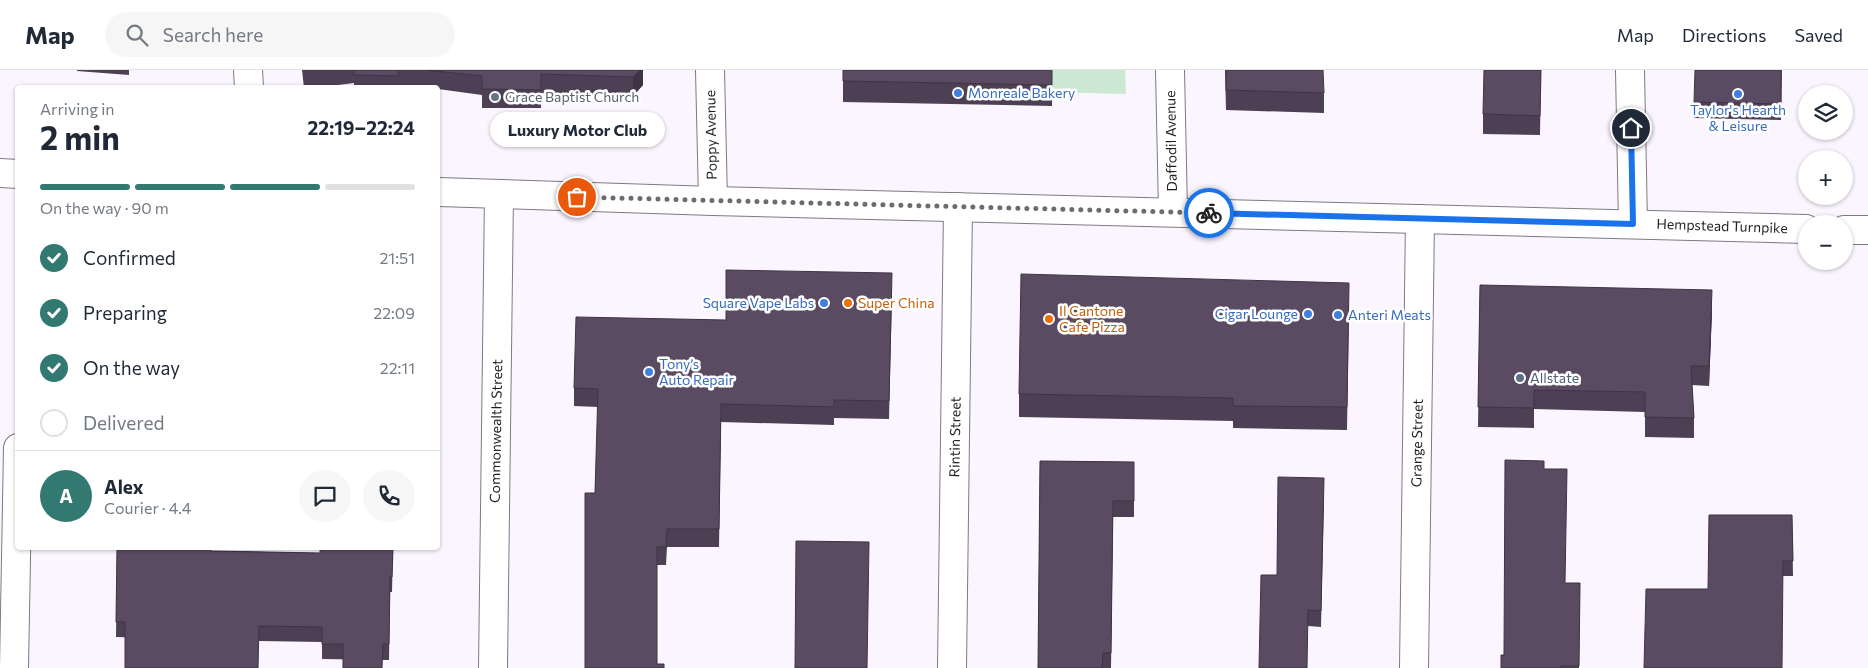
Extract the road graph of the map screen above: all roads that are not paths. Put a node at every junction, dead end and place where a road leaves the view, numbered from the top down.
1 (248, 70) edge
2 (710, 70) edge
3 (1170, 70) edge
4 (1630, 70) edge
5 (249, 85) edge
6 (0, 173) edge
7 (15, 174) edge
8 (440, 192) edge
9 (499, 194) junction
10 (713, 201) junction
11 (958, 207) junction
12 (1172, 212) junction
13 (1420, 219) junction
14 (1633, 224) junction
15 (1798, 229) edge
16 (1853, 230) edge
17 (1868, 230) edge
18 (16, 550) edge
19 (14, 668) edge
20 (493, 668) edge
21 (952, 668) edge
22 (1414, 668) edge

1 - 5 street
2 - 10 street, Poppy Avenue
3 - 12 street, Daffodil Avenue
4 - 14 street
6 - 7 street
8 - 9 street, Hempstead Turnpike
9 - 10 street, Hempstead Turnpike
9 - 20 street, Commonwealth Street
10 - 11 street, Hempstead Turnpike
11 - 12 street, Hempstead Turnpike
11 - 21 street, Rintin Street
12 - 13 street, Hempstead Turnpike
13 - 14 street, Hempstead Turnpike
13 - 22 street, Grange Street
14 - 15 street, Hempstead Turnpike
16 - 17 street
18 - 19 street

